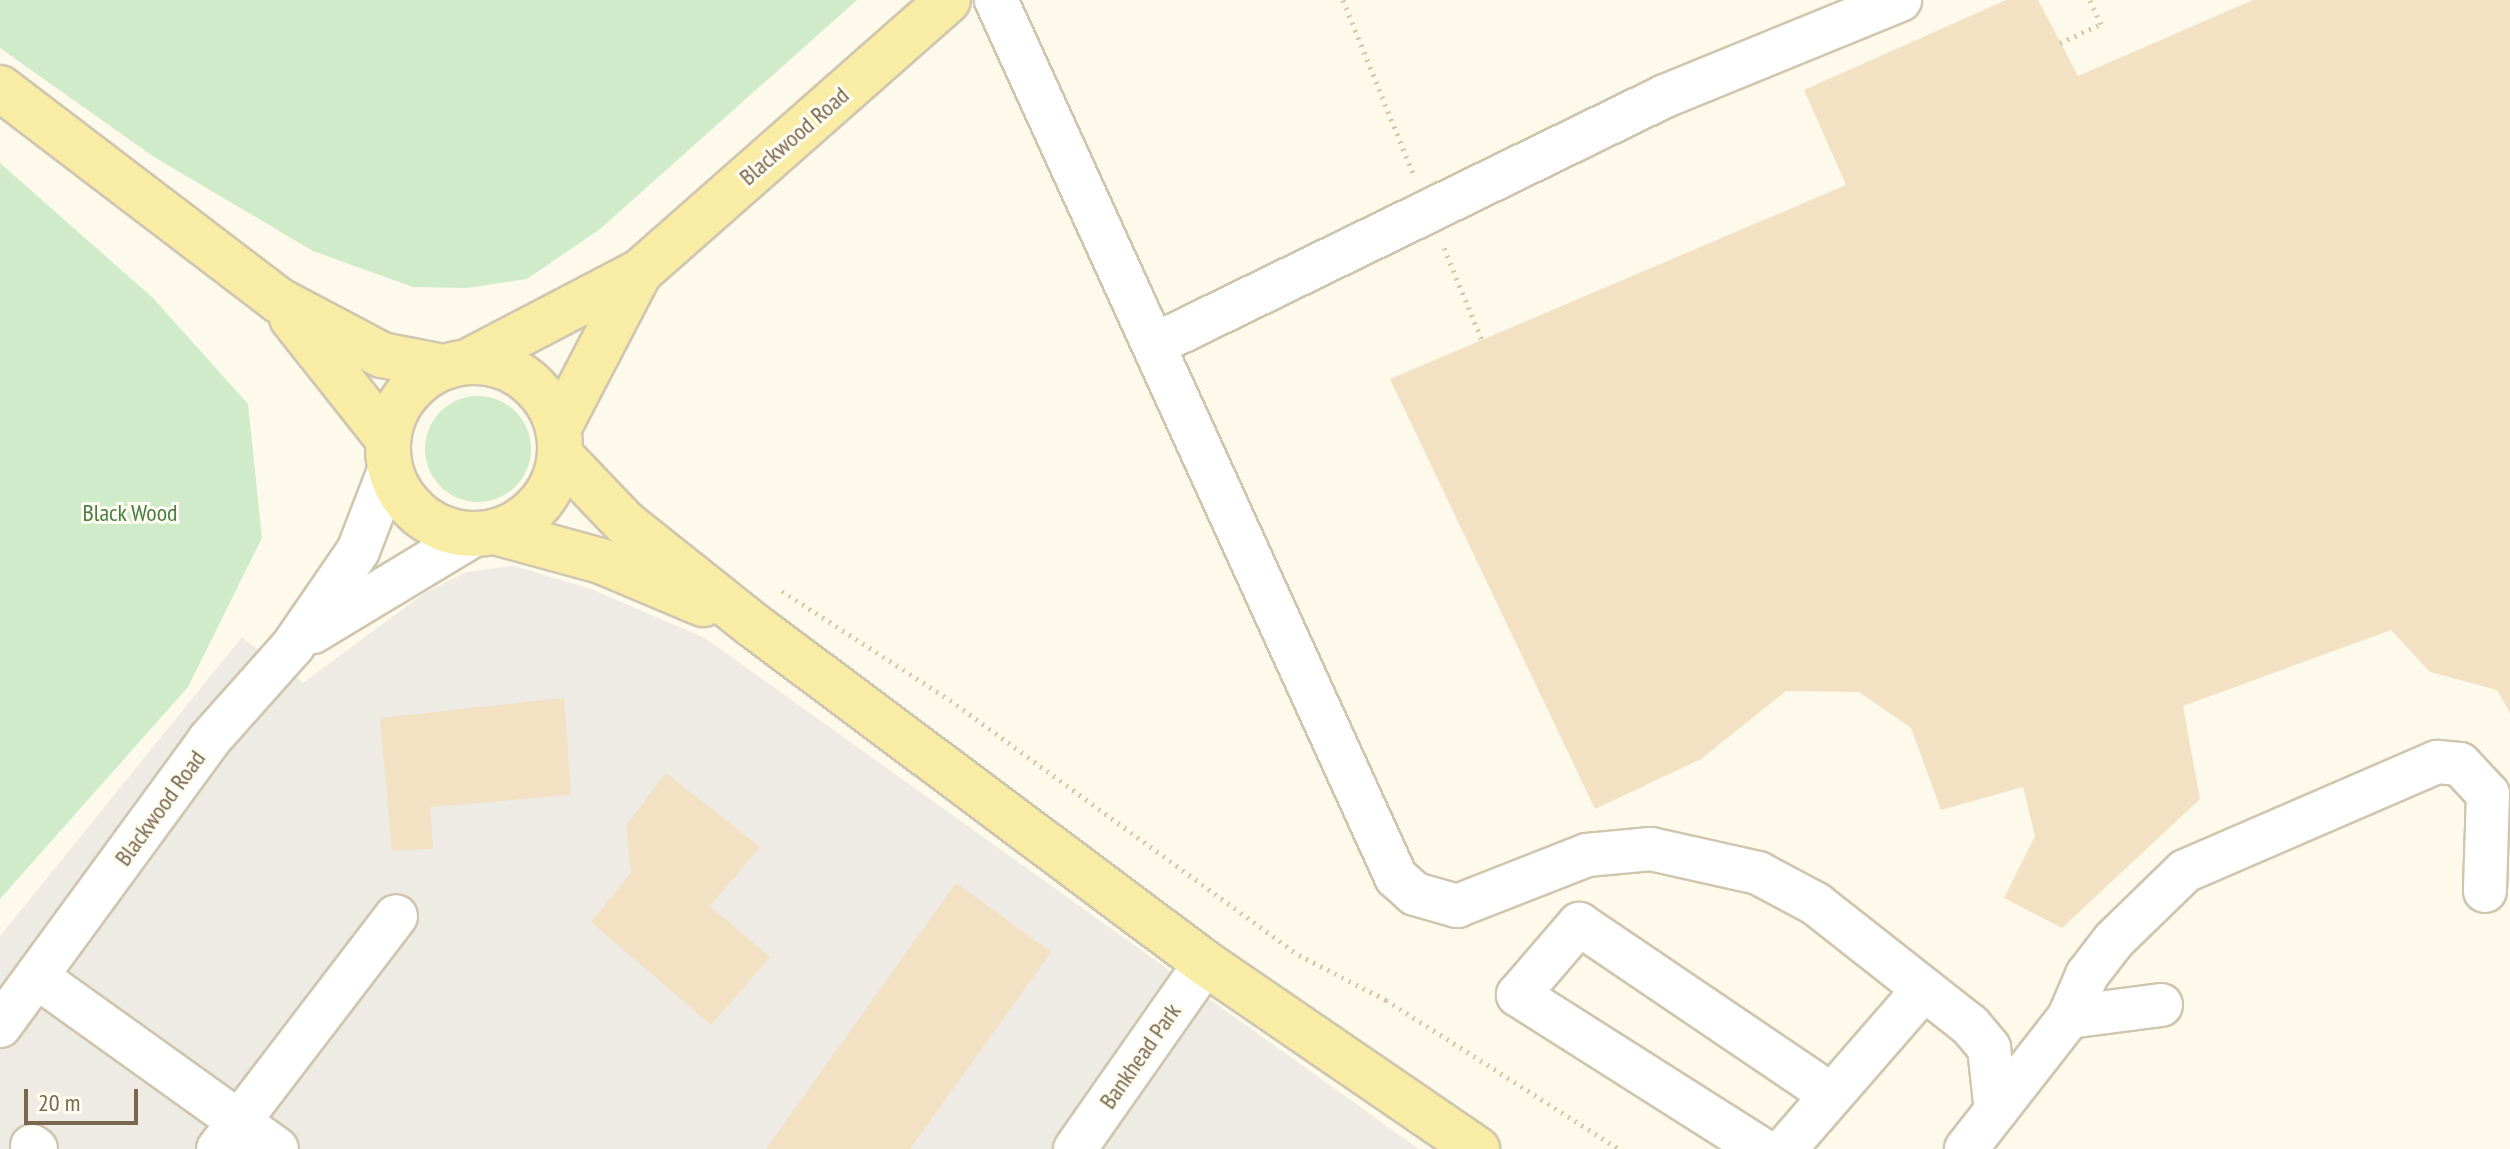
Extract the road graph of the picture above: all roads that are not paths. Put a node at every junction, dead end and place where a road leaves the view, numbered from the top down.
1 (948, 0) edge
2 (996, 0) edge
3 (1900, 0) edge
4 (0, 88) edge
5 (641, 271) junction
6 (278, 300) junction
7 (1158, 343) junction
8 (457, 364) junction
9 (559, 442) junction
10 (389, 453) junction
11 (484, 533) junction
12 (753, 625) junction
13 (292, 647) junction
14 (2485, 891) dead end
15 (396, 916) dead end
16 (1205, 963) junction
17 (37, 977) junction
18 (1924, 989) junction
19 (2161, 1005) dead end
20 (2069, 1017) junction
21 (0, 1026) edge
22 (1832, 1095) junction
23 (1996, 1111) junction
24 (228, 1135) edge
25 (1968, 1148) edge
26 (277, 1149) edge
27 (1075, 1149) edge
28 (1477, 1149) edge
29 (1761, 1149) edge
30 (1785, 1149) edge

1 - 5 main road, Blackwood Road
2 - 7 street
3 - 7 street
4 - 6 main road
5 - 8 main road
5 - 9 main road
6 - 8 main road
6 - 10 main road
7 - 18 street
8 - 9 main road
8 - 10 main road
9 - 11 main road
9 - 12 main road
10 - 11 main road
10 - 13 street, Blackwood Road
11 - 12 main road
11 - 13 street, Blackwood Road
12 - 16 main road
13 - 17 street, Blackwood Road
14 - 20 street
15 - 24 street
16 - 27 street, Bankhead Park
16 - 28 main road
17 - 21 street, Blackwood Road
17 - 24 street
18 - 22 street
18 - 23 street
19 - 20 street
20 - 23 street
22 - 29 street
22 - 30 street
23 - 25 street
24 - 26 street

